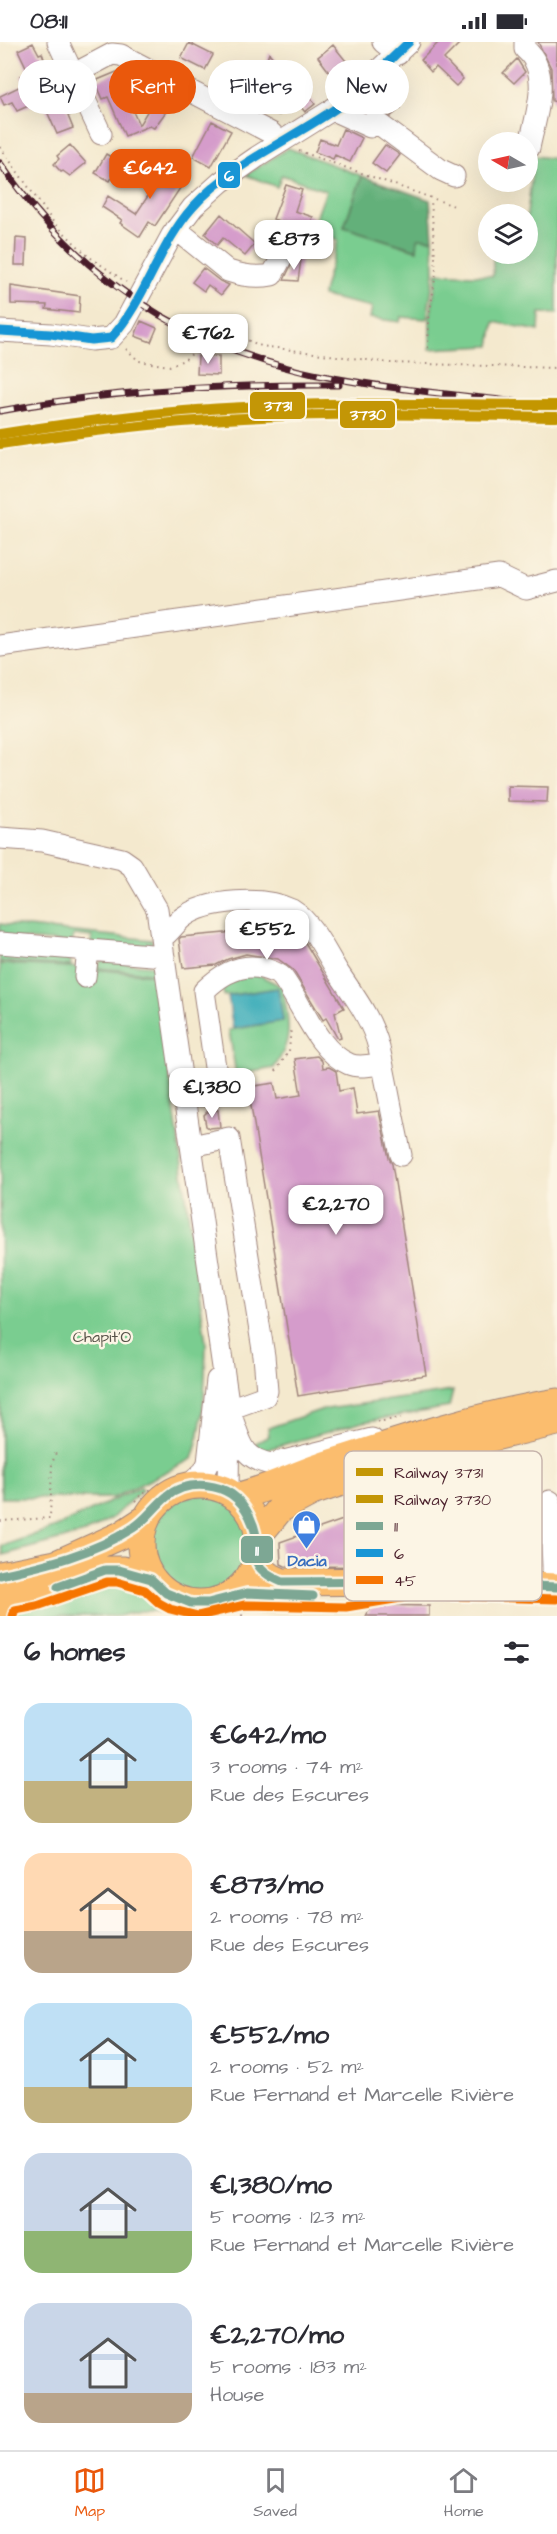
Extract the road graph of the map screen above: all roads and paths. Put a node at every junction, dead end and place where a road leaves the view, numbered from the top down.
1 (58, 42) edge
2 (525, 42) edge
3 (397, 46) edge
4 (67, 60) edge
5 (383, 60) edge
6 (97, 62) edge
7 (92, 114) edge
8 (327, 114) edge
9 (341, 114) edge
10 (532, 132) edge
11 (101, 134) dead end
12 (0, 147) edge
13 (289, 147) junction
14 (454, 176) dead end
15 (431, 200) junction
16 (457, 207) dead end
17 (176, 230) junction
18 (282, 257) dead end
19 (126, 282) dead end
20 (0, 331) edge
21 (115, 335) junction
22 (428, 348) dead end
23 (557, 368) edge
24 (557, 580) edge
25 (0, 646) edge
26 (0, 837) edge
27 (0, 943) edge
28 (164, 947) junction
29 (88, 951) junction
30 (85, 977) dead end
31 (290, 1022) dead end
32 (381, 1064) junction
33 (276, 1071) dead end
34 (185, 1098) junction
35 (192, 1146) junction
36 (401, 1155) dead end
37 (220, 1352) junction
38 (557, 1402) edge
39 (229, 1409) junction
40 (557, 1422) edge
41 (404, 1439) junction
42 (368, 1451) edge
43 (435, 1451) edge
44 (56, 1452) dead end
45 (344, 1459) edge
46 (344, 1481) edge
47 (187, 1486) junction
48 (232, 1495) junction
49 (550, 1501) dead end
50 (147, 1518) junction
51 (0, 1521) edge
52 (257, 1549) junction
53 (152, 1579) junction
54 (344, 1582) edge
55 (556, 1587) edge
56 (344, 1595) edge
57 (2, 1597) edge
58 (231, 1605) edge
59 (182, 1607) edge

1 - 4 street
2 - 10 street
3 - 5 street
6 - 13 street
7 - 11 street
8 - 13 street
9 - 14 street
12 - 19 path
13 - 15 path
13 - 17 street
15 - 16 path
15 - 22 path
17 - 18 street
17 - 21 street
20 - 21 street
21 - 23 path
24 - 25 street
26 - 28 street
27 - 29 street
28 - 29 street
28 - 32 street
28 - 34 street
29 - 30 street
31 - 33 path
32 - 34 street
32 - 36 street
34 - 35 street
35 - 37 street
35 - 39 street
37 - 39 street
37 - 47 street
38 - 41 main road
39 - 41 street
39 - 48 street
40 - 43 main road
41 - 42 main road
44 - 51 path
45 - 48 main road
46 - 52 main road
47 - 48 main road
47 - 50 main road
48 - 52 main road
49 - 55 street
50 - 53 main road
50 - 57 main road
52 - 54 main road
52 - 58 main road
53 - 57 main road
53 - 59 main road
56 - 58 main road
58 - 59 main road

